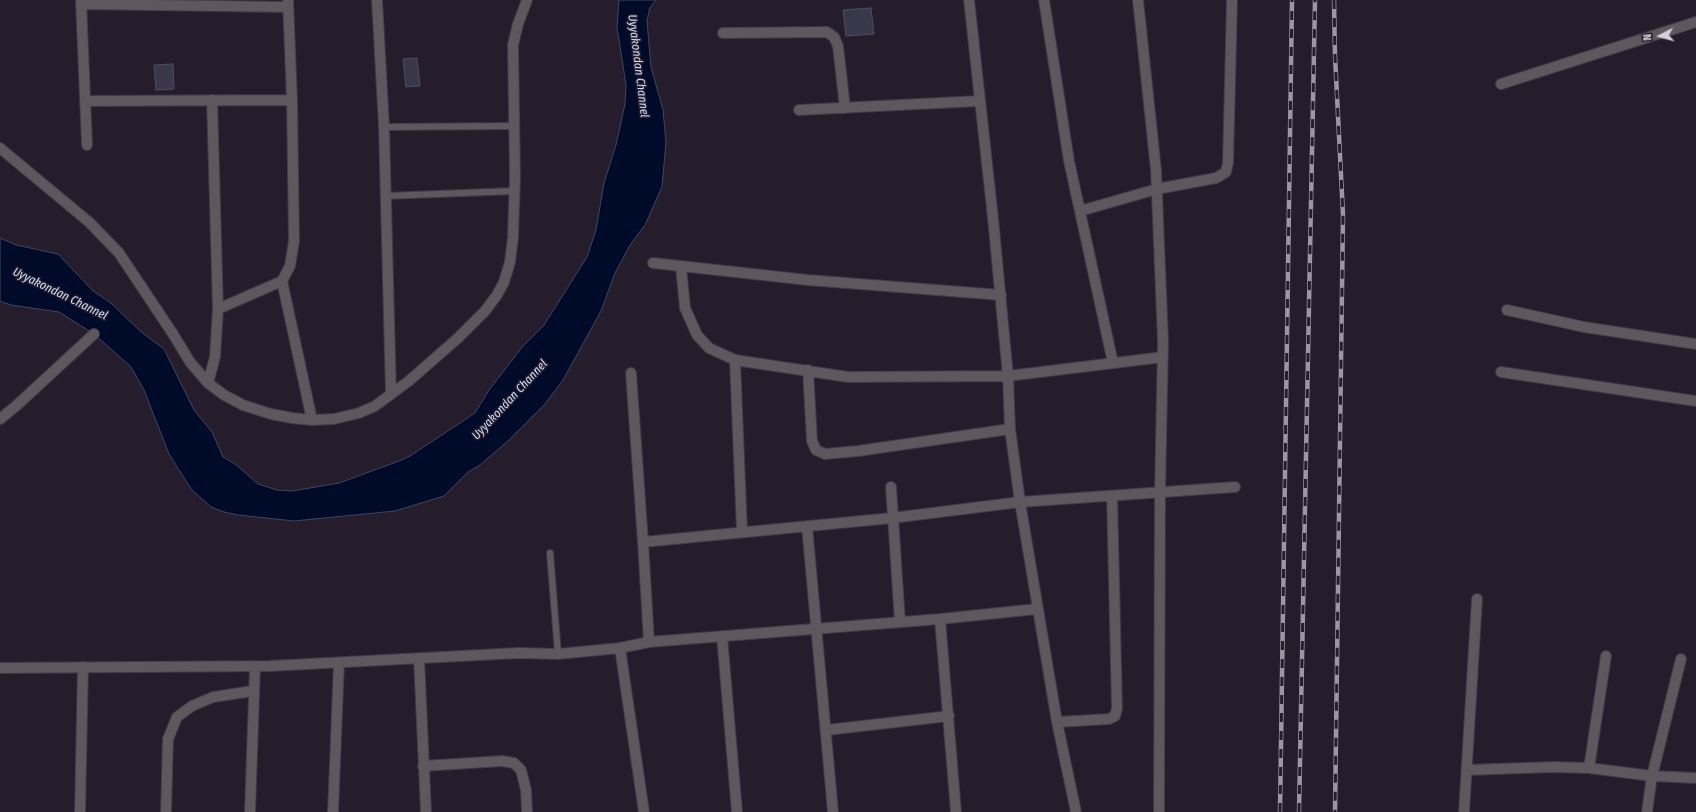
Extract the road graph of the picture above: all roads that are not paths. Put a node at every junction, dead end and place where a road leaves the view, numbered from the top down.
1 (377, 0) edge
2 (527, 0) edge
3 (969, 0) edge
4 (1044, 0) edge
5 (1138, 0) edge
6 (1232, 0) edge
7 (81, 2) edge
8 (288, 3) edge
9 (1696, 22) edge
10 (723, 32) dead end
11 (1501, 84) dead end
12 (212, 100) junction
13 (292, 100) junction
14 (86, 101) junction
15 (979, 101) junction
16 (845, 108) junction
17 (799, 110) dead end
18 (513, 126) junction
19 (384, 127) junction
20 (87, 145) dead end
21 (0, 148) edge
22 (1157, 189) junction
23 (514, 191) junction
24 (385, 196) junction
25 (1080, 211) junction
26 (653, 263) dead end
27 (681, 267) junction
28 (282, 281) junction
29 (1001, 295) junction
30 (218, 309) junction
31 (1507, 310) dead end
32 (94, 334) dead end
33 (1696, 344) edge
34 (1163, 357) junction
35 (735, 360) junction
36 (1113, 363) junction
37 (808, 370) junction
38 (1501, 372) dead end
39 (631, 373) dead end
40 (1008, 376) junction
41 (208, 383) junction
42 (391, 394) junction
43 (1696, 401) edge
44 (0, 419) edge
45 (312, 420) junction
46 (1010, 429) junction
47 (891, 487) dead end
48 (1235, 487) dead end
49 (1160, 493) junction
50 (1112, 496) junction
51 (1020, 502) junction
52 (892, 518) junction
53 (807, 526) junction
54 (742, 532) junction
55 (644, 542) junction
56 (550, 553) dead end
57 (1477, 599) dead end
58 (1037, 609) junction
59 (940, 619) junction
60 (900, 622) junction
61 (816, 629) junction
62 (722, 636) junction
63 (649, 642) junction
64 (620, 648) junction
65 (558, 654) junction
66 (1606, 656) dead end
67 (419, 658) junction
68 (1681, 659) dead end
69 (338, 663) junction
70 (255, 666) junction
71 (0, 668) edge
72 (83, 668) junction
73 (254, 691) junction
74 (949, 716) junction
75 (1056, 722) junction
76 (827, 730) junction
77 (423, 766) junction
78 (1589, 768) junction
79 (1467, 770) junction
80 (1652, 776) junction
81 (1696, 778) edge
82 (80, 812) edge
83 (166, 812) edge
84 (250, 812) edge
85 (332, 812) edge
86 (426, 812) edge
87 (527, 812) edge
88 (644, 812) edge
89 (737, 812) edge
90 (833, 812) edge
91 (956, 812) edge
92 (1076, 812) edge
93 (1159, 812) edge
94 (1464, 812) edge
95 (1647, 812) edge

1 - 19 street
2 - 18 street
3 - 15 street
4 - 25 street
5 - 22 street
6 - 22 street
7 - 8 street
7 - 14 street
8 - 13 street
9 - 11 street
10 - 16 street
12 - 13 street
12 - 14 street
12 - 30 street
13 - 28 street
14 - 20 street
15 - 16 street
15 - 29 street
16 - 17 street
18 - 19 lane
18 - 23 street
19 - 24 street
21 - 41 street
22 - 25 street
22 - 34 street
23 - 24 lane
23 - 42 street
24 - 42 street
25 - 36 street
26 - 27 street
27 - 29 street
27 - 35 street
28 - 30 street
28 - 45 street
29 - 40 street
30 - 41 street
31 - 33 street
32 - 44 street
34 - 36 street
34 - 49 street
35 - 37 street
35 - 54 street
36 - 40 street
37 - 40 street
37 - 46 street
38 - 43 street
39 - 55 street
40 - 46 street
41 - 45 street
42 - 45 street
46 - 51 street
47 - 52 street
48 - 49 street
49 - 50 street
49 - 93 street
50 - 51 street
50 - 75 street
51 - 52 street
51 - 58 street
52 - 53 street
52 - 60 street
53 - 54 street
53 - 61 street
54 - 55 street
55 - 63 street
56 - 65 lane
57 - 79 street
58 - 59 street
58 - 75 street
59 - 60 street
59 - 74 street
60 - 61 street
61 - 62 street
61 - 76 street
62 - 63 street
62 - 89 street
63 - 64 street
64 - 65 street
64 - 88 street
65 - 67 street
66 - 78 street
67 - 69 street
67 - 77 street
68 - 80 street
69 - 70 street
69 - 85 street
70 - 72 street
70 - 73 street
71 - 72 street
72 - 82 street
73 - 83 street
73 - 84 street
74 - 76 street
74 - 91 street
75 - 92 street
76 - 90 street
77 - 86 street
77 - 87 street
78 - 79 street
78 - 80 street
79 - 94 street
80 - 81 street
80 - 95 street

